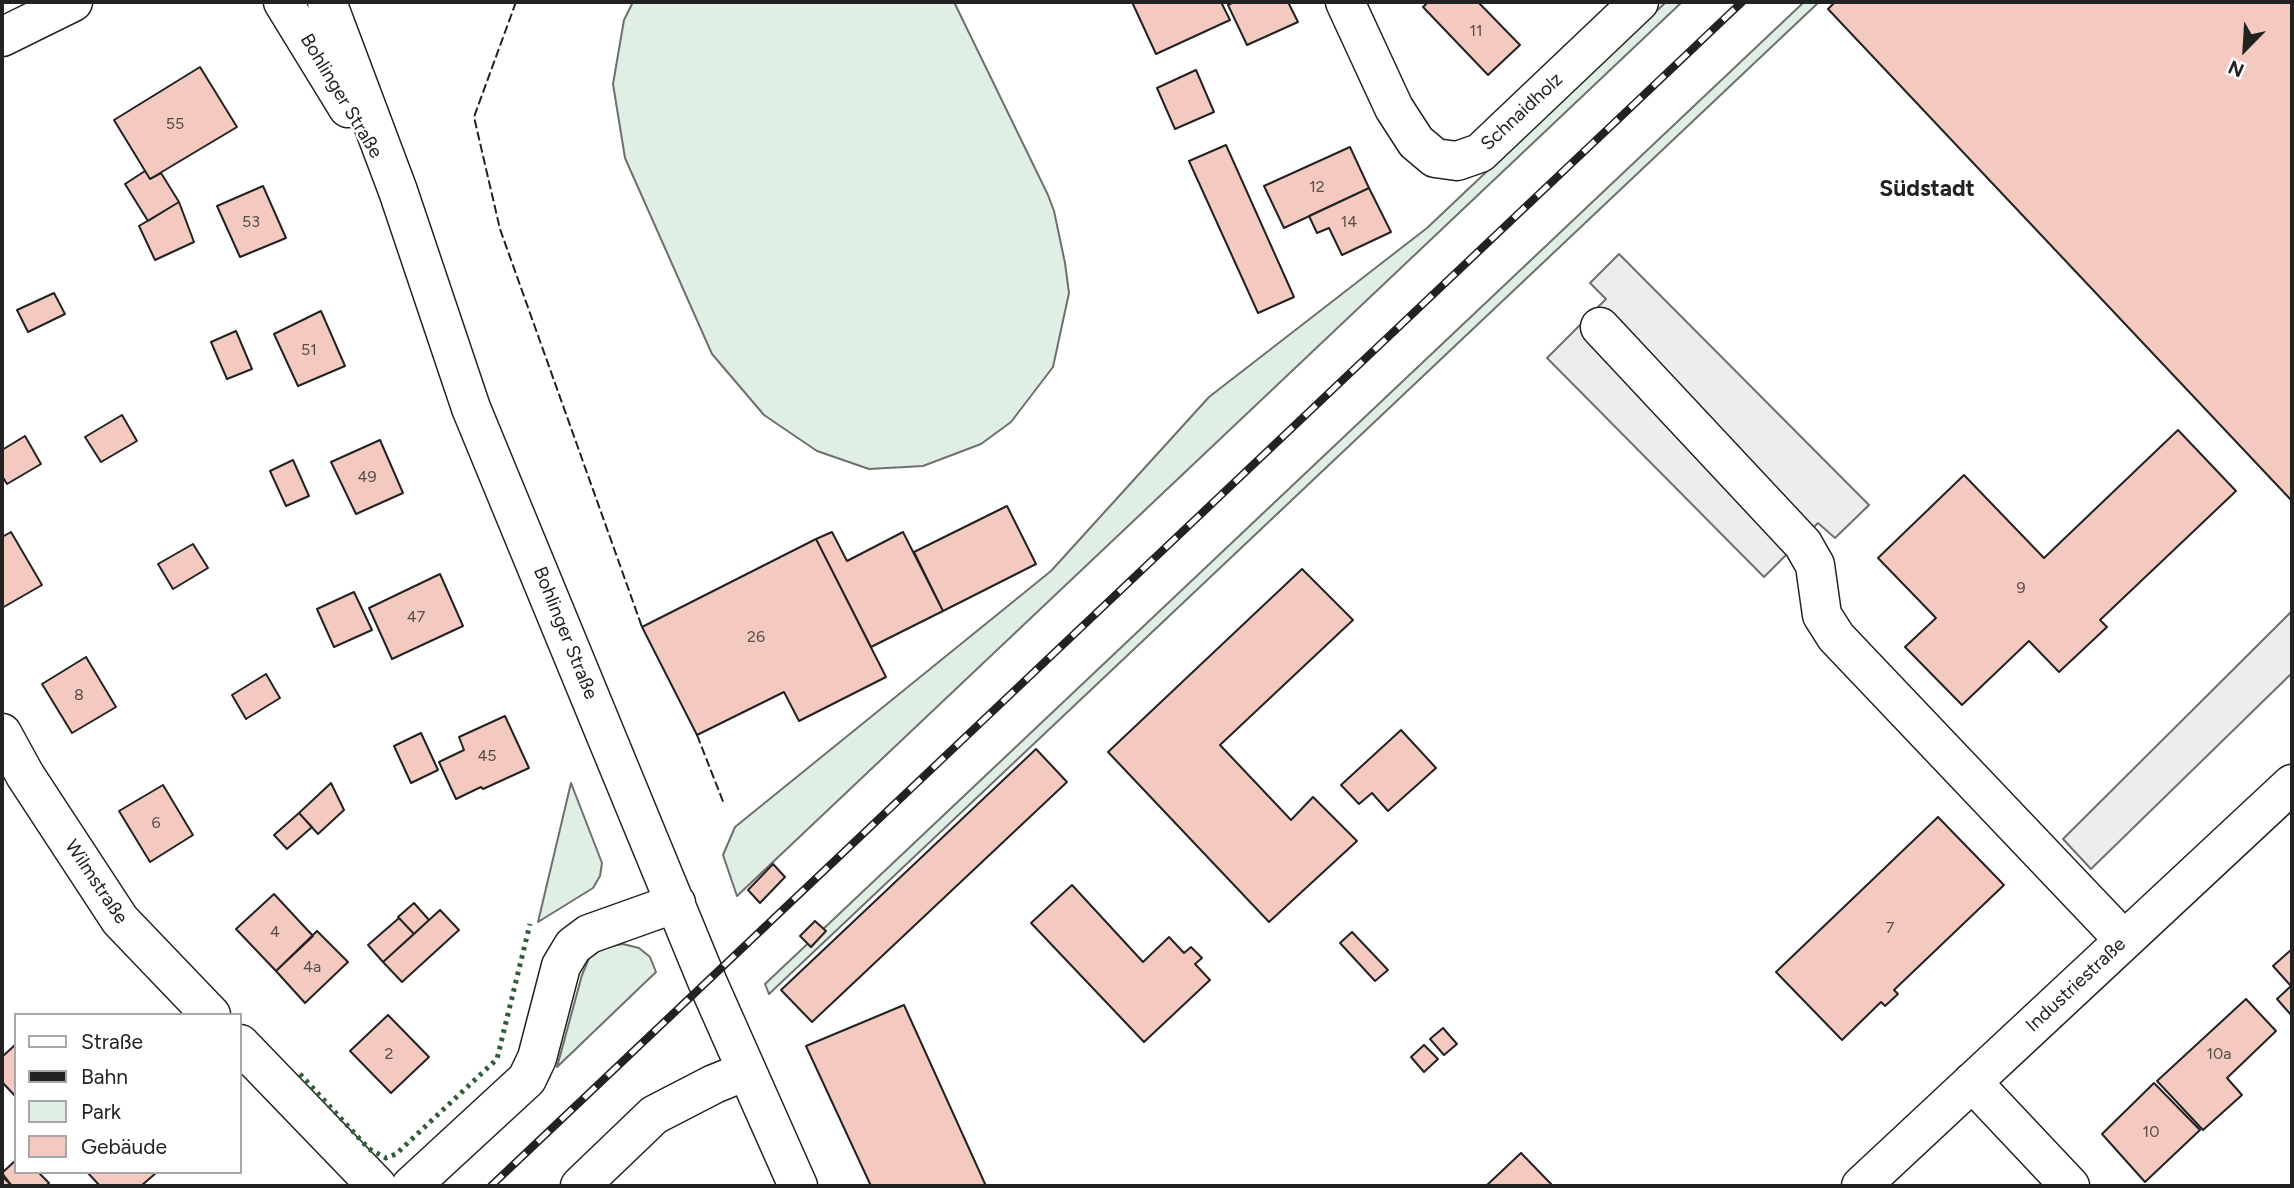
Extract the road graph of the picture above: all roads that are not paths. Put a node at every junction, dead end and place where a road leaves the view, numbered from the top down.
1 (31, 2) edge
2 (73, 2) edge
3 (283, 2) edge
4 (327, 2) edge
5 (1345, 2) edge
6 (1639, 2) edge
7 (2, 28) edge
8 (2, 37) edge
9 (398, 191) junction
10 (1600, 327) dead end
11 (2, 733) edge
12 (13, 783) edge
13 (2292, 784) edge
14 (676, 903) junction
15 (2124, 940) junction
16 (209, 1013) edge
17 (242, 1046) edge
18 (746, 1071) junction
19 (1972, 1082) junction
20 (377, 1186) edge
21 (411, 1186) edge
22 (580, 1186) edge
23 (798, 1186) edge
24 (1861, 1186) edge
25 (2070, 1186) edge

1 - 7 street
2 - 8 street
3 - 9 street, Bohlinger Straße
4 - 9 street, Bohlinger Straße
5 - 6 street, Schnaidholz
9 - 14 street, Bohlinger Straße
10 - 15 street
11 - 12 street, Wilmstraße
12 - 16 street, Wilmstraße
13 - 15 street, Industriestraße
14 - 18 street, Bohlinger Straße
14 - 21 street
15 - 19 street, Industriestraße
17 - 20 street
18 - 22 street
18 - 23 street, Bohlinger Straße
19 - 24 street, Industriestraße
19 - 25 street

